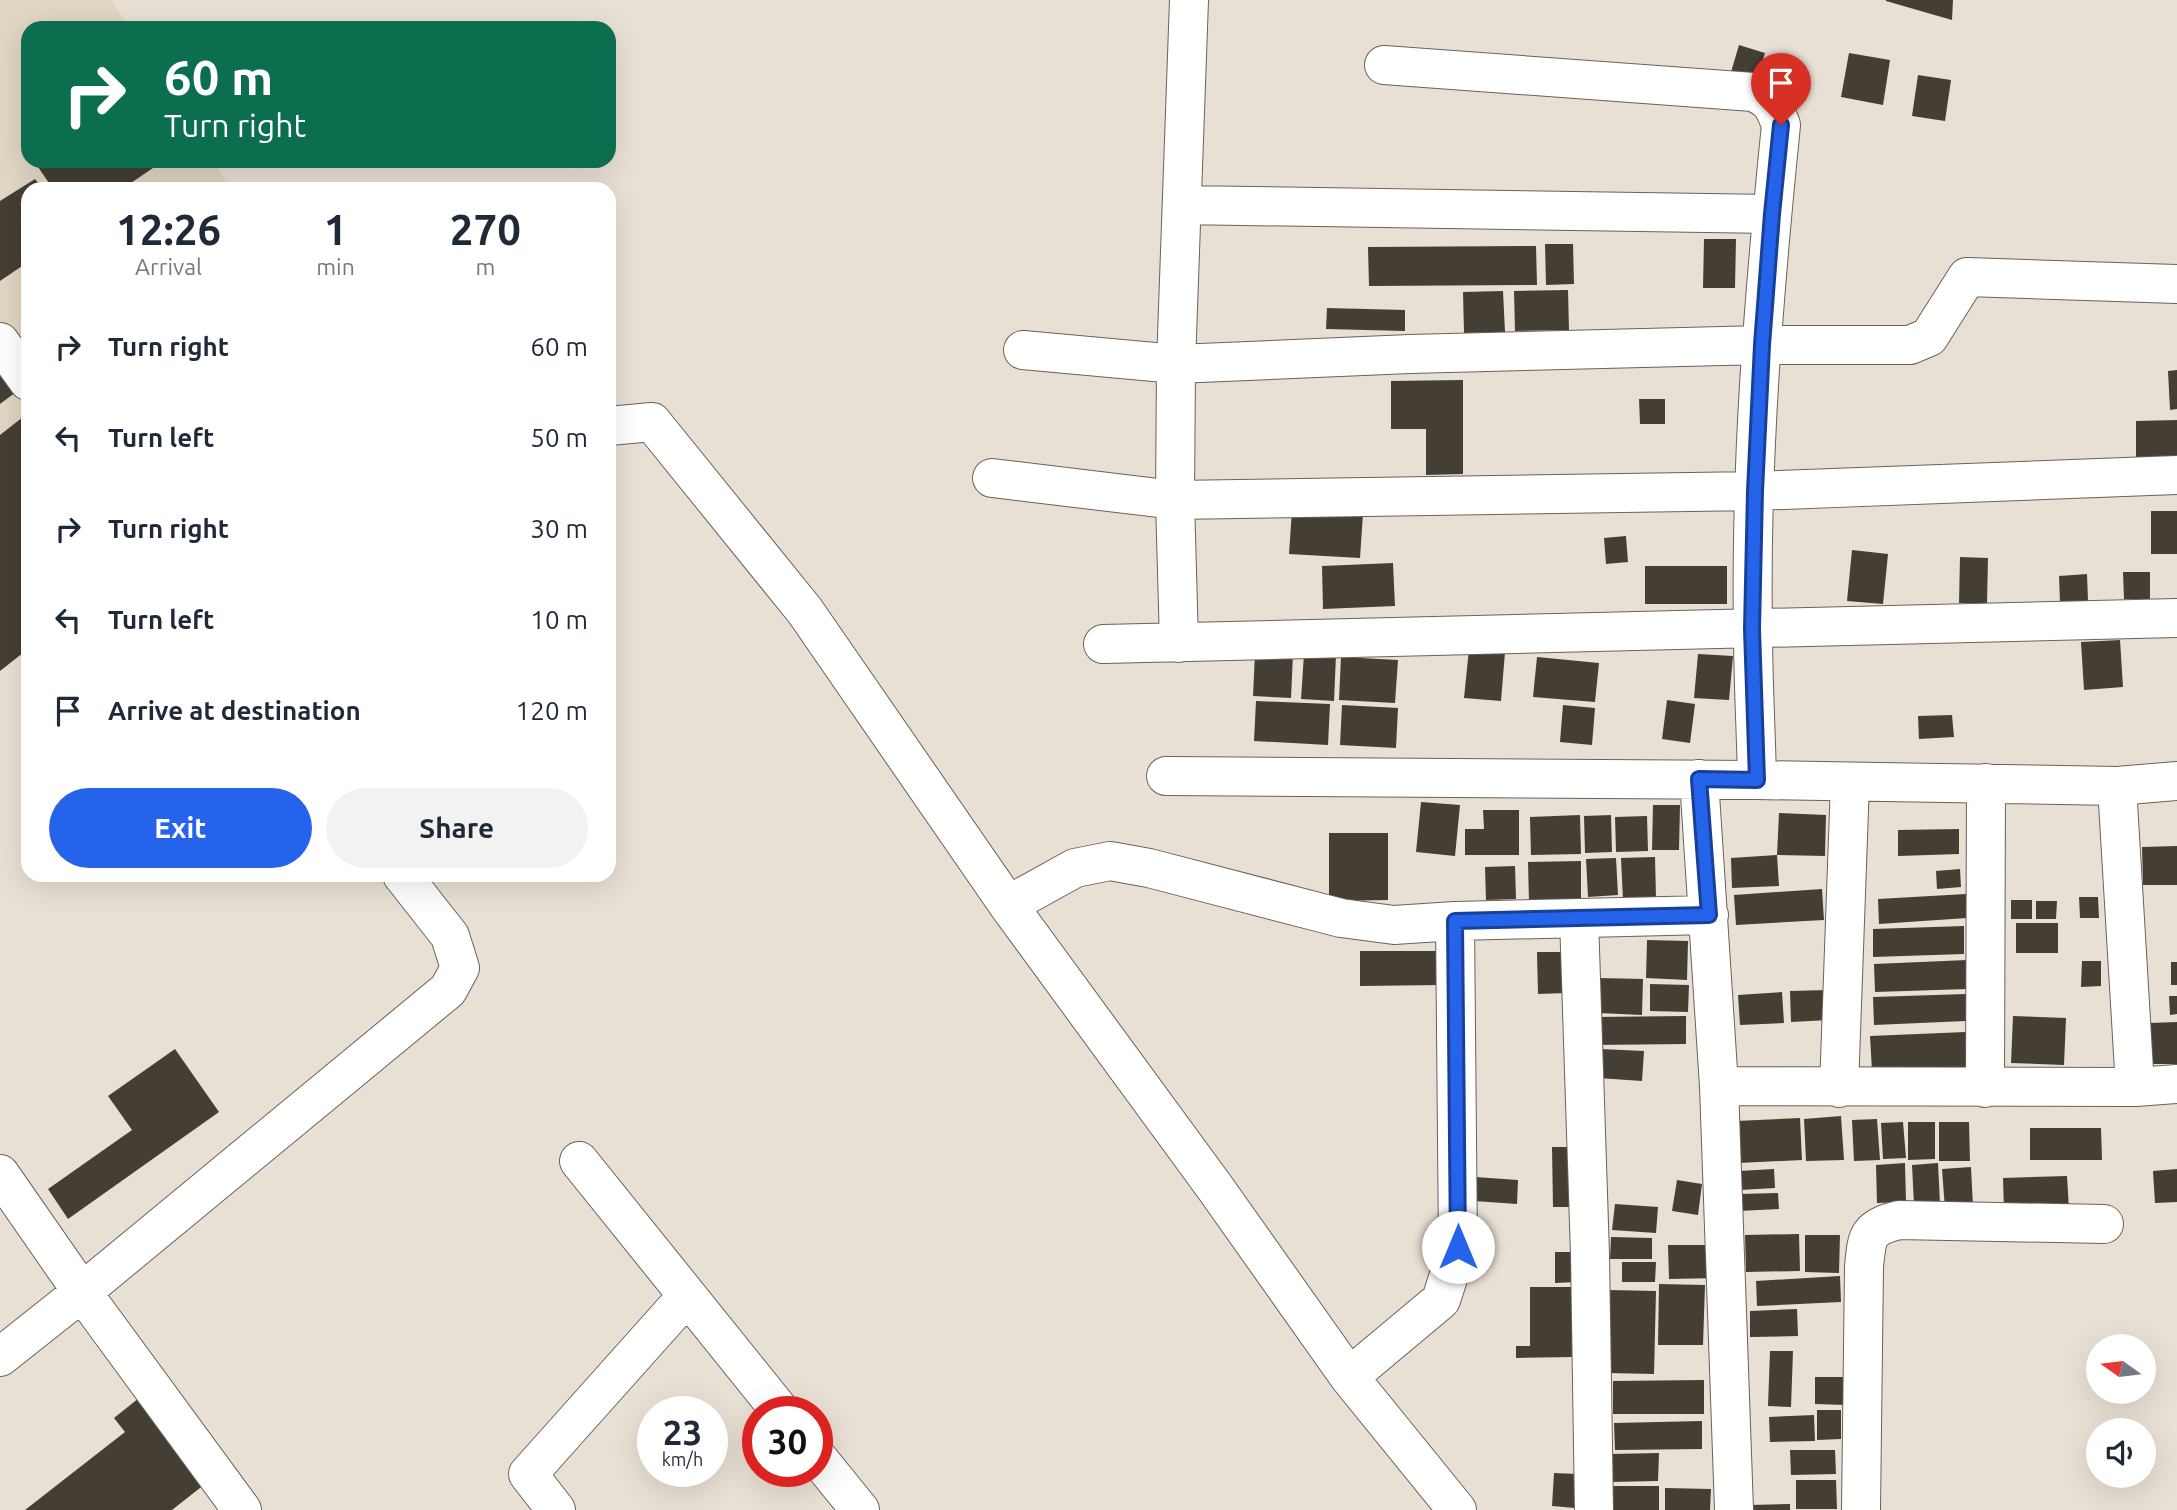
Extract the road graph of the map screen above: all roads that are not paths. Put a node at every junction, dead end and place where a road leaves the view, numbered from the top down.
1 (1189, 0) edge
2 (1384, 65) dead end
3 (1182, 205) junction
4 (1772, 214) junction
5 (2177, 284) edge
6 (0, 342) edge
7 (1762, 345) junction
8 (1023, 350) dead end
9 (1176, 364) junction
10 (21, 371) edge
11 (616, 425) edge
12 (2177, 475) edge
13 (992, 478) dead end
14 (1755, 491) junction
15 (1175, 500) junction
16 (2177, 618) edge
17 (1752, 629) junction
18 (1179, 643) junction
19 (1103, 644) dead end
20 (1166, 776) dead end
21 (1699, 779) junction
22 (1757, 780) junction
23 (2177, 781) edge
24 (1850, 782) junction
25 (1986, 783) junction
26 (2117, 786) junction
27 (408, 882) edge
28 (1008, 905) junction
29 (1709, 915) junction
30 (1579, 918) junction
31 (1455, 921) junction
32 (2177, 1084) edge
33 (1719, 1086) junction
34 (2135, 1087) junction
35 (1839, 1088) junction
36 (1985, 1088) junction
37 (579, 1161) dead end
38 (0, 1174) edge
39 (2104, 1224) dead end
40 (82, 1292) junction
41 (687, 1296) junction
42 (0, 1357) edge
43 (1349, 1377) junction
44 (768, 1396) edge
45 (833, 1477) edge
46 (242, 1510) edge
47 (556, 1510) edge
48 (860, 1510) edge
49 (1457, 1510) edge
50 (1594, 1510) edge
51 (1734, 1510) edge
52 (1861, 1510) edge

1 - 3 street
2 - 4 street
3 - 4 street
3 - 9 street
4 - 7 street
5 - 7 street
6 - 10 street
7 - 9 street
7 - 14 street
8 - 9 street
9 - 15 street
11 - 28 street
12 - 14 street
13 - 15 street
14 - 15 street
14 - 17 street
15 - 18 street
16 - 17 street
17 - 18 street
17 - 22 street
18 - 19 street
20 - 21 street
21 - 22 street
21 - 29 street
22 - 24 street
23 - 26 street
24 - 25 street
24 - 35 street
25 - 26 street
25 - 36 street
26 - 34 street
27 - 40 street
28 - 31 street
28 - 43 street
29 - 30 street
29 - 33 street
30 - 31 street
30 - 50 street
31 - 43 street
32 - 34 street
33 - 35 street
33 - 51 street
34 - 36 street
35 - 36 street
37 - 41 street
38 - 40 street
39 - 52 street
40 - 42 street
40 - 46 street
41 - 44 street
41 - 47 street
43 - 49 street
45 - 48 street

